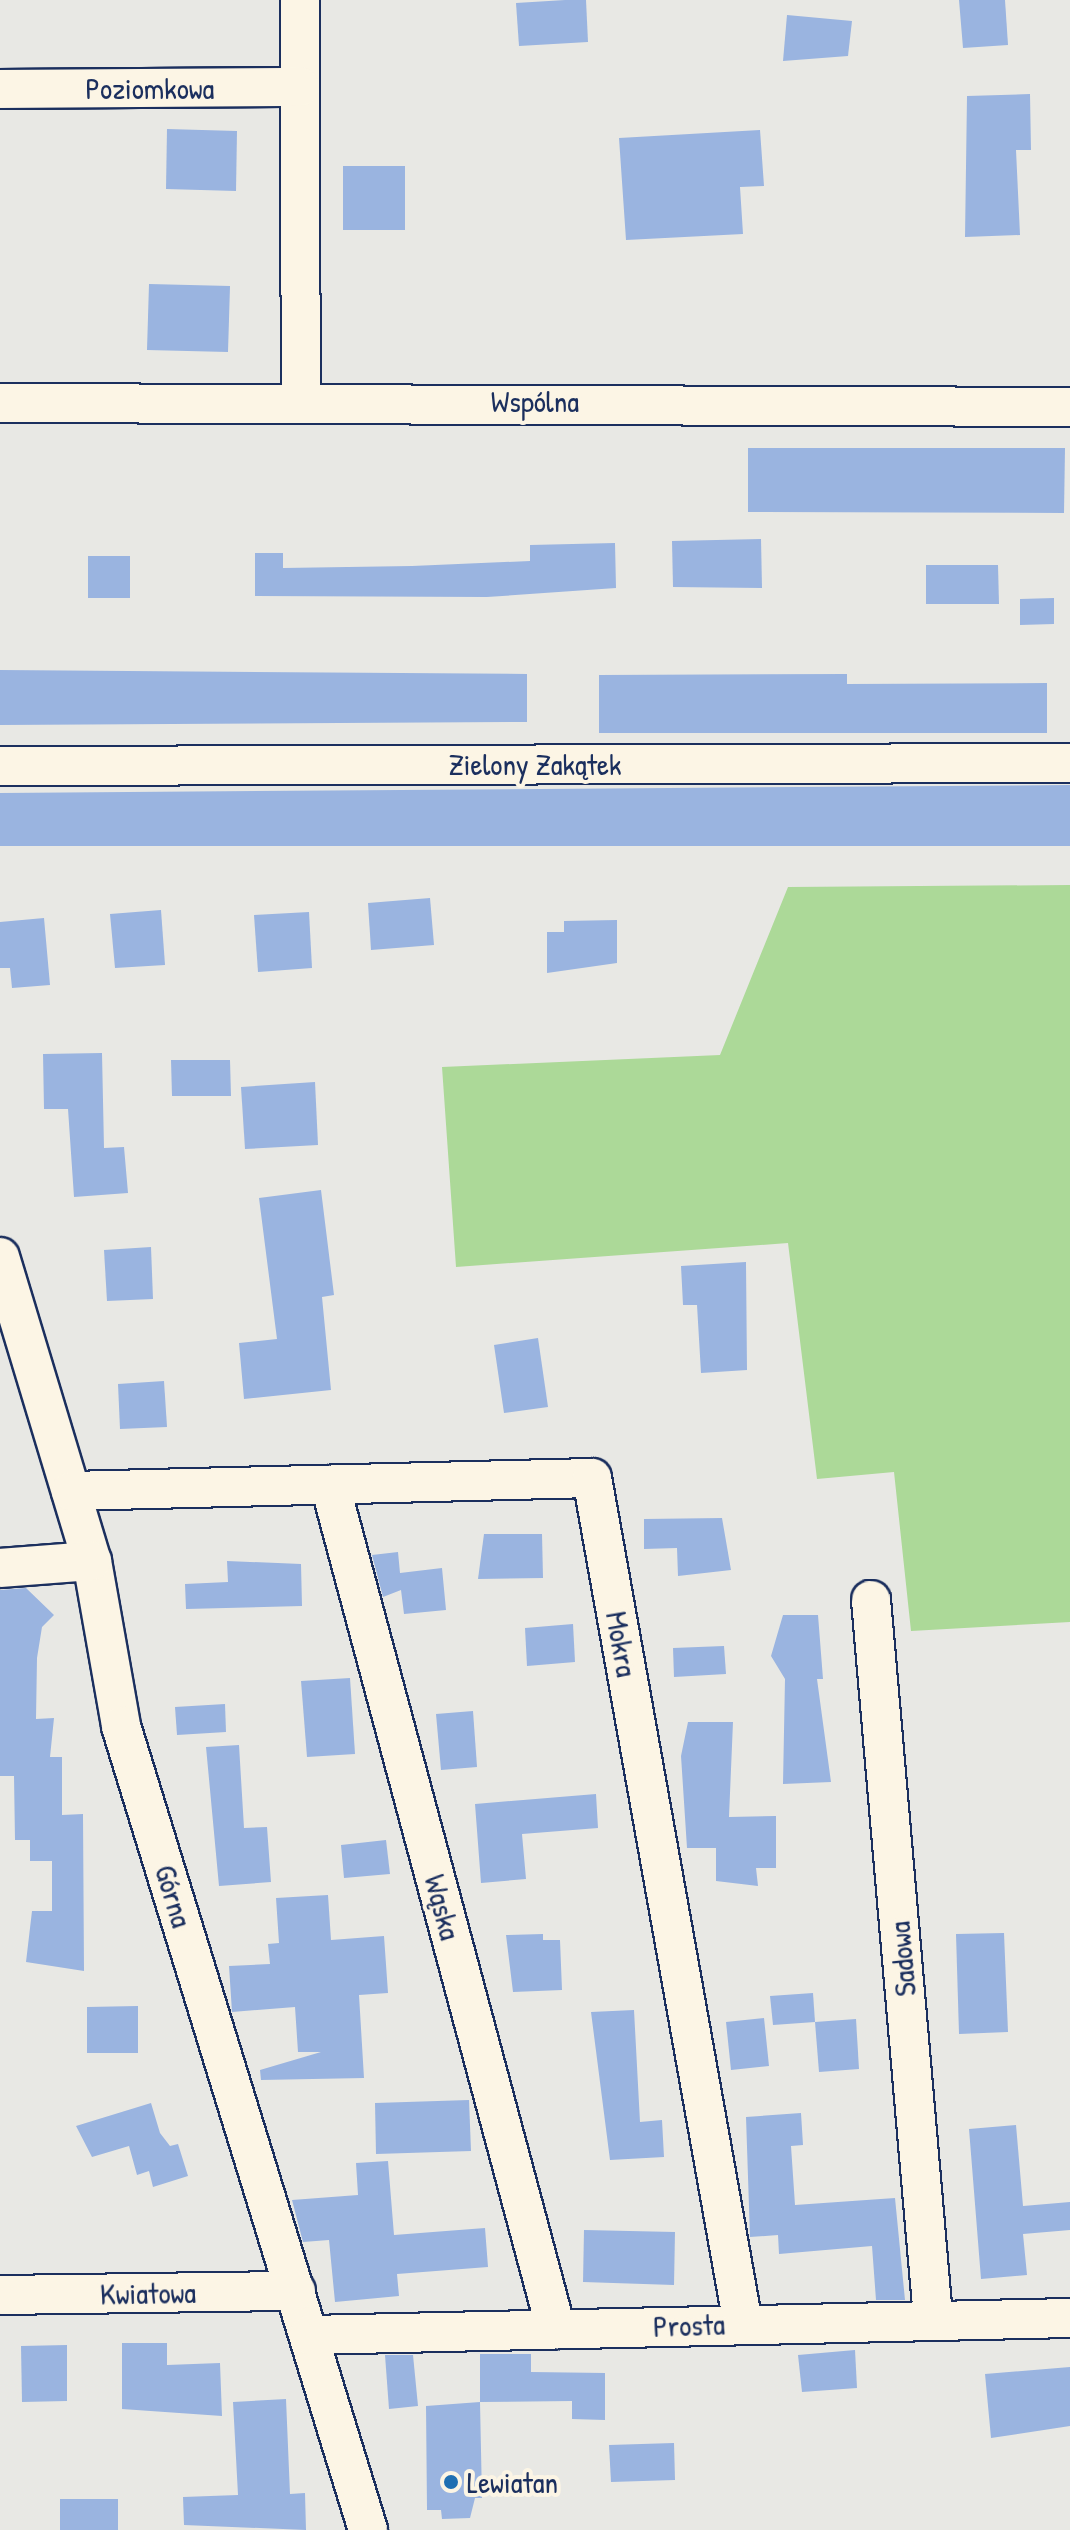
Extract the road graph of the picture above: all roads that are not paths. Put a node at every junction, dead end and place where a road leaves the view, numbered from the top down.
1 (300, 0) edge
2 (300, 87) junction
3 (0, 89) edge
4 (301, 400) junction
5 (0, 403) edge
6 (1070, 407) edge
7 (1070, 763) edge
8 (0, 766) edge
9 (0, 1257) edge
10 (330, 1485) junction
11 (71, 1491) junction
12 (92, 1561) junction
13 (0, 1568) edge
14 (871, 1600) dead end
15 (296, 2291) junction
16 (0, 2295) edge
17 (933, 2318) junction
18 (1070, 2318) edge
19 (743, 2324) junction
20 (556, 2329) junction
21 (309, 2335) junction
22 (368, 2530) edge

1 - 2 street
2 - 3 street, Poziomkowa
2 - 4 street
4 - 5 street, Wspólna
4 - 6 street, Wspólna
7 - 8 street, Zielony Zakątek
9 - 11 street, Górna
10 - 11 street, Mokra
10 - 19 street, Mokra
10 - 20 street, Wąska
11 - 12 street, Górna
12 - 13 street
12 - 15 street, Górna
14 - 17 street, Sadowa
15 - 16 street, Kwiatowa
15 - 21 street, Górna
17 - 18 street, Prosta
17 - 19 street, Prosta
19 - 20 street, Prosta
20 - 21 street, Prosta
21 - 22 street, Górna

